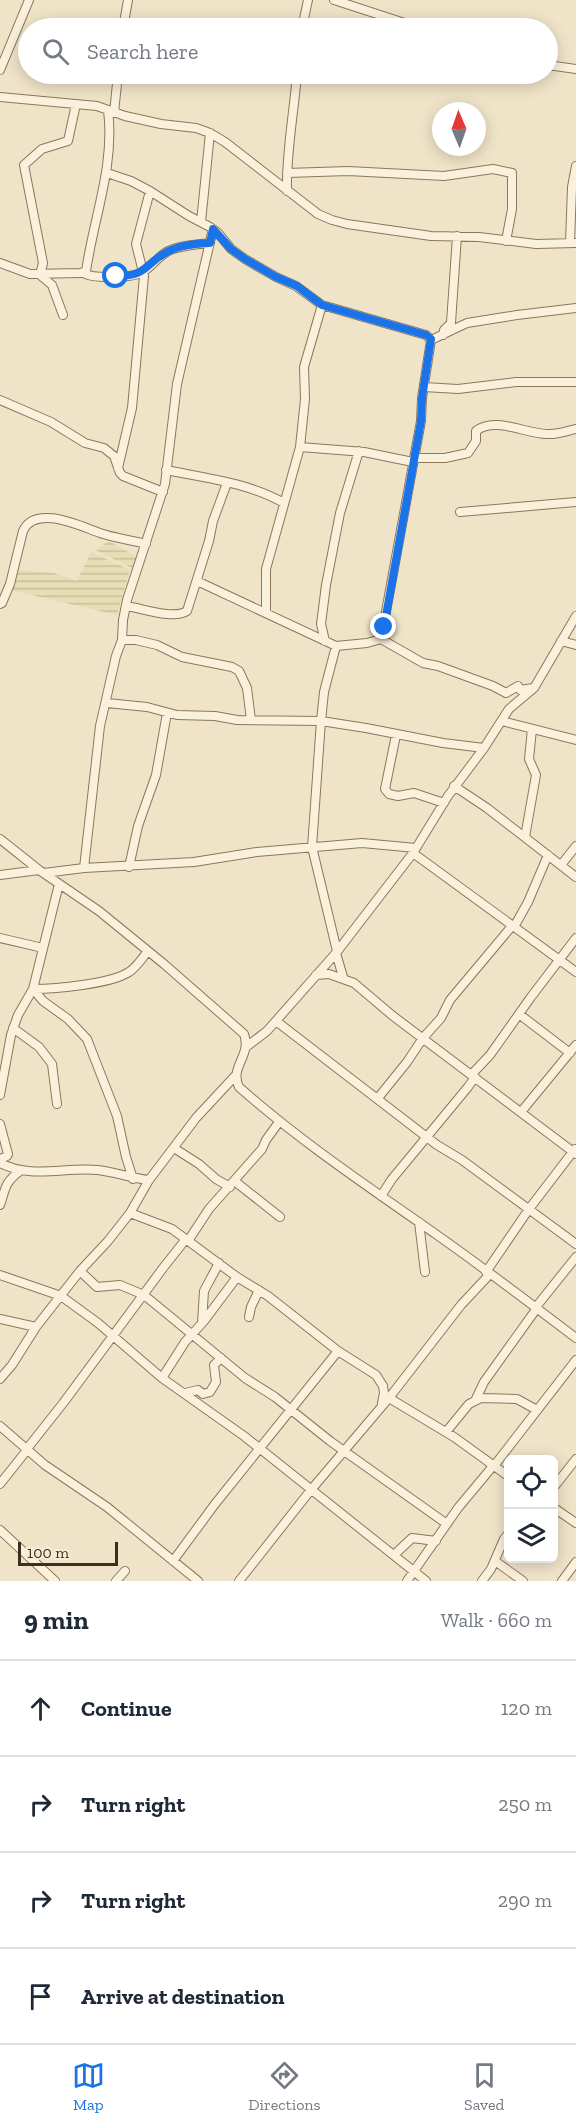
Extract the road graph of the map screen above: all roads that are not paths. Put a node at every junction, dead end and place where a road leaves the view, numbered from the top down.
1 (29, 0) edge
2 (128, 0) edge
3 (308, 0) edge
4 (334, 0) edge
5 (22, 18) edge
6 (125, 18) edge
7 (304, 18) edge
8 (389, 18) edge
9 (18, 27) edge
10 (558, 66) edge
11 (576, 69) edge
12 (0, 70) edge
13 (116, 84) edge
14 (296, 84) edge
15 (0, 97) edge
16 (76, 104) junction
17 (111, 111) junction
18 (210, 133) junction
19 (576, 166) edge
20 (107, 173) junction
21 (287, 173) junction
22 (150, 191) junction
23 (287, 191) junction
24 (201, 222) junction
25 (213, 229) junction
26 (457, 236) junction
27 (506, 241) junction
28 (210, 243) junction
29 (573, 243) edge
30 (0, 263) edge
31 (144, 271) junction
32 (84, 273) junction
33 (40, 275) junction
34 (322, 305) junction
35 (576, 308) edge
36 (63, 315) dead end
37 (443, 335) junction
38 (431, 339) junction
39 (576, 382) edge
40 (424, 387) junction
41 (0, 400) edge
42 (576, 429) edge
43 (300, 447) junction
44 (359, 452) junction
45 (414, 460) junction
46 (118, 468) junction
47 (166, 470) junction
48 (228, 483) junction
49 (163, 492) junction
50 (576, 502) edge
51 (284, 503) junction
52 (460, 512) dead end
53 (146, 544) junction
54 (197, 581) junction
55 (0, 604) edge
56 (126, 606) junction
57 (266, 612) junction
58 (576, 616) edge
59 (381, 639) junction
60 (122, 640) junction
61 (325, 641) junction
62 (561, 641) junction
63 (576, 645) edge
64 (336, 646) junction
65 (534, 688) junction
66 (107, 703) junction
67 (167, 713) junction
68 (251, 720) junction
69 (321, 721) junction
70 (502, 721) junction
71 (532, 729) junction
72 (396, 735) junction
73 (576, 740) edge
74 (484, 748) junction
75 (454, 786) junction
76 (444, 803) junction
77 (525, 837) junction
78 (0, 839) edge
79 (576, 846) edge
80 (312, 847) junction
81 (414, 850) junction
82 (548, 855) junction
83 (561, 865) junction
84 (129, 867) junction
85 (84, 868) junction
86 (42, 872) junction
87 (0, 875) edge
88 (576, 877) edge
89 (59, 884) junction
90 (513, 926) junction
91 (0, 938) edge
92 (576, 938) edge
93 (43, 948) junction
94 (148, 951) junction
95 (336, 952) junction
96 (560, 960) junction
97 (576, 972) edge
98 (316, 975) junction
99 (343, 977) junction
100 (33, 989) junction
101 (519, 1014) junction
102 (276, 1021) junction
103 (13, 1028) junction
104 (423, 1038) junction
105 (576, 1046) edge
106 (246, 1047) junction
107 (569, 1055) junction
108 (576, 1061) edge
109 (235, 1076) junction
110 (474, 1076) junction
111 (0, 1095) edge
112 (378, 1098) junction
113 (57, 1104) dead end
114 (521, 1112) junction
115 (279, 1122) junction
116 (0, 1124) edge
117 (427, 1136) junction
118 (174, 1148) junction
119 (575, 1152) edge
120 (0, 1161) edge
121 (20, 1171) junction
122 (133, 1179) junction
123 (149, 1180) junction
124 (234, 1185) junction
125 (381, 1196) junction
126 (0, 1204) edge
127 (529, 1209) junction
128 (130, 1214) junction
129 (280, 1217) dead end
130 (418, 1222) junction
131 (187, 1240) junction
132 (576, 1244) edge
133 (576, 1257) edge
134 (219, 1263) junction
135 (80, 1271) junction
136 (425, 1272) dead end
137 (488, 1273) junction
138 (0, 1275) edge
139 (237, 1277) junction
140 (260, 1290) junction
141 (144, 1295) junction
142 (61, 1296) junction
143 (537, 1308) junction
144 (249, 1317) dead end
145 (0, 1319) edge
146 (202, 1323) junction
147 (36, 1327) junction
148 (192, 1334) junction
149 (113, 1338) junction
150 (576, 1338) edge
151 (338, 1351) junction
152 (221, 1358) junction
153 (576, 1360) edge
154 (162, 1378) junction
155 (0, 1379) edge
156 (185, 1393) junction
157 (389, 1398) junction
158 (474, 1401) junction
159 (382, 1405) junction
160 (537, 1410) junction
161 (291, 1411) junction
162 (0, 1426) edge
163 (446, 1432) junction
164 (26, 1450) junction
165 (259, 1450) junction
166 (344, 1451) junction
167 (576, 1459) edge
168 (494, 1466) junction
169 (504, 1473) edge
170 (558, 1482) edge
171 (0, 1484) edge
172 (310, 1491) junction
173 (555, 1509) edge
174 (576, 1523) edge
175 (447, 1524) junction
176 (0, 1530) edge
177 (504, 1539) edge
178 (436, 1542) junction
179 (394, 1556) junction
180 (173, 1561) junction
181 (495, 1561) junction
182 (576, 1562) edge
183 (125, 1571) dead end
184 (415, 1572) junction
185 (56, 1581) edge
186 (116, 1581) edge
187 (198, 1581) edge
188 (239, 1581) edge
189 (407, 1581) edge
190 (426, 1581) edge
191 (482, 1581) edge
192 (523, 1581) edge
193 (562, 1581) edge

1 - 5 street
2 - 6 street
3 - 7 street
4 - 8 street
9 - 12 street
10 - 11 street
13 - 17 street
14 - 21 street
15 - 16 street
16 - 17 street
16 - 33 street
17 - 18 street
17 - 20 street
18 - 23 street
18 - 24 street
19 - 29 street
20 - 22 street
20 - 32 street
21 - 23 street
21 - 27 street
22 - 24 street
22 - 31 street
23 - 26 street
24 - 25 street
25 - 28 street
25 - 34 street
26 - 27 street
26 - 37 street
27 - 29 street
28 - 31 street
28 - 47 street
30 - 33 street
31 - 32 street
31 - 46 street
32 - 33 street
33 - 36 street
34 - 38 street
34 - 43 street
35 - 37 street
37 - 38 street
38 - 40 street
39 - 40 street
40 - 45 street
41 - 46 street
42 - 45 street
43 - 44 street
43 - 51 street
44 - 45 street
44 - 61 street
45 - 59 street
46 - 49 street
47 - 48 street
47 - 49 street
48 - 51 street
48 - 54 street
49 - 53 street
50 - 52 street
51 - 57 street
53 - 55 street
53 - 56 street
54 - 56 street
54 - 57 street
56 - 60 street
57 - 61 street
58 - 62 street
59 - 64 street
59 - 65 street
60 - 66 street
60 - 68 street
61 - 64 street
62 - 63 street
62 - 65 street
64 - 69 street
65 - 70 street
66 - 67 street
66 - 85 street
67 - 68 street
67 - 84 street
68 - 69 street
69 - 72 street
69 - 80 street
70 - 71 street
70 - 74 street
71 - 73 street
71 - 77 street
72 - 74 street
72 - 76 street
74 - 75 street
75 - 76 street
75 - 77 street
76 - 81 street
77 - 82 street
78 - 86 street
79 - 83 street
80 - 81 street
80 - 84 street
80 - 95 street
81 - 90 street
81 - 95 street
82 - 83 street
82 - 90 street
83 - 88 street
84 - 85 street
85 - 86 street
86 - 87 street
86 - 89 street
89 - 93 street
89 - 94 street
90 - 96 street
90 - 104 street
91 - 93 street
92 - 96 street
93 - 100 street
94 - 100 street
94 - 106 street
95 - 98 street
95 - 99 street
96 - 97 street
96 - 101 street
98 - 99 street
98 - 102 street
99 - 104 street
100 - 103 street
100 - 122 street
101 - 107 street
101 - 110 street
102 - 106 street
102 - 112 street
103 - 111 street
103 - 113 street
104 - 110 street
104 - 112 street
105 - 107 street
106 - 109 street
107 - 108 street
107 - 114 street
109 - 115 street
109 - 118 street
110 - 114 street
110 - 117 street
112 - 117 street
114 - 119 street
115 - 124 street
115 - 125 street
116 - 120 street
117 - 125 street
117 - 127 street
118 - 123 street
118 - 124 street
119 - 127 street
120 - 121 street
121 - 122 street
121 - 126 street
122 - 123 street
123 - 128 street
124 - 129 street
124 - 131 street
125 - 130 street
127 - 132 street
127 - 137 street
128 - 131 street
128 - 135 street
130 - 136 street
130 - 137 street
131 - 134 street
131 - 141 street
133 - 143 street
134 - 139 street
134 - 146 street
135 - 141 street
135 - 142 street
137 - 143 street
137 - 157 street
138 - 142 street
139 - 140 street
139 - 146 street
140 - 144 street
140 - 151 street
141 - 148 street
141 - 149 street
142 - 147 street
142 - 149 street
143 - 150 street
143 - 158 street
145 - 147 street
146 - 148 street
147 - 155 street
148 - 152 street
148 - 154 street
149 - 154 street
149 - 164 street
151 - 159 street
151 - 161 street
152 - 156 street
152 - 161 street
153 - 160 street
154 - 156 street
156 - 165 street
157 - 159 street
157 - 163 street
158 - 160 street
158 - 163 street
159 - 166 street
160 - 168 street
161 - 165 street
161 - 166 street
162 - 164 street
163 - 168 street
164 - 171 street
164 - 180 street
165 - 172 street
165 - 180 street
166 - 172 street
166 - 175 street
167 - 170 street
168 - 169 street
168 - 175 street
172 - 179 street
172 - 188 street
173 - 174 street
175 - 178 street
176 - 185 street
177 - 181 street
178 - 179 street
178 - 184 street
179 - 184 street
180 - 187 street
181 - 191 street
181 - 192 street
182 - 193 street
183 - 186 street
184 - 189 street
184 - 190 street

